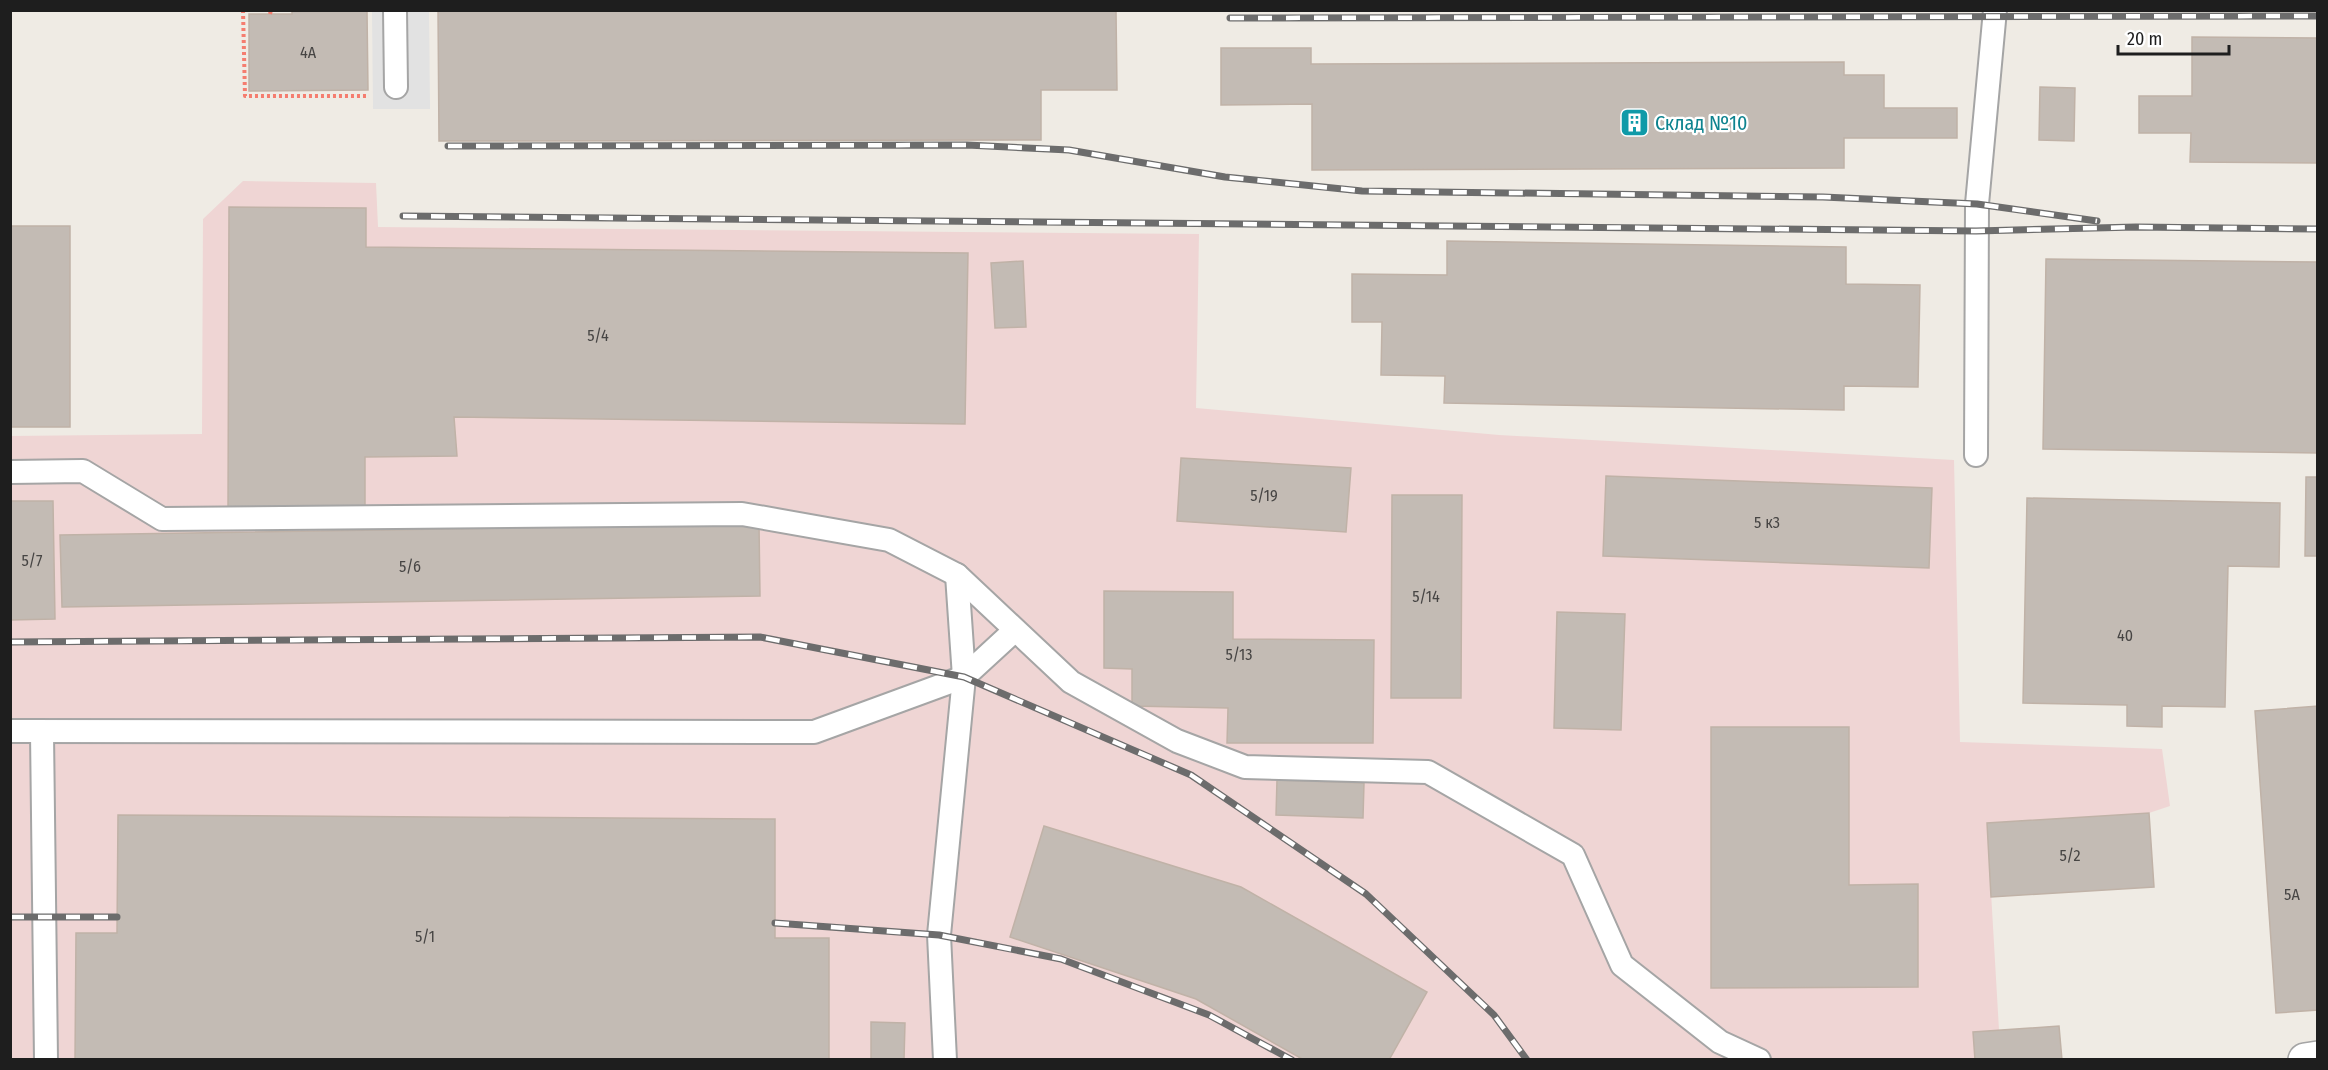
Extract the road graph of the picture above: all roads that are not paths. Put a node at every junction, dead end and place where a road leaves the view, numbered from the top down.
1 (395, 10) edge
2 (1995, 10) edge
3 (396, 87) dead end
4 (1976, 454) dead end
5 (10, 472) edge
6 (957, 575) junction
7 (1015, 630) junction
8 (964, 677) junction
9 (10, 731) edge
10 (42, 733) junction
11 (2318, 1058) edge
12 (46, 1059) edge
13 (945, 1059) edge
14 (1759, 1059) edge
15 (2305, 1059) edge

1 - 3 lane
2 - 4 lane
5 - 6 lane
6 - 7 lane
6 - 8 lane
7 - 8 lane
7 - 14 lane
8 - 10 lane
8 - 13 lane
9 - 10 lane
10 - 12 lane
11 - 15 street

